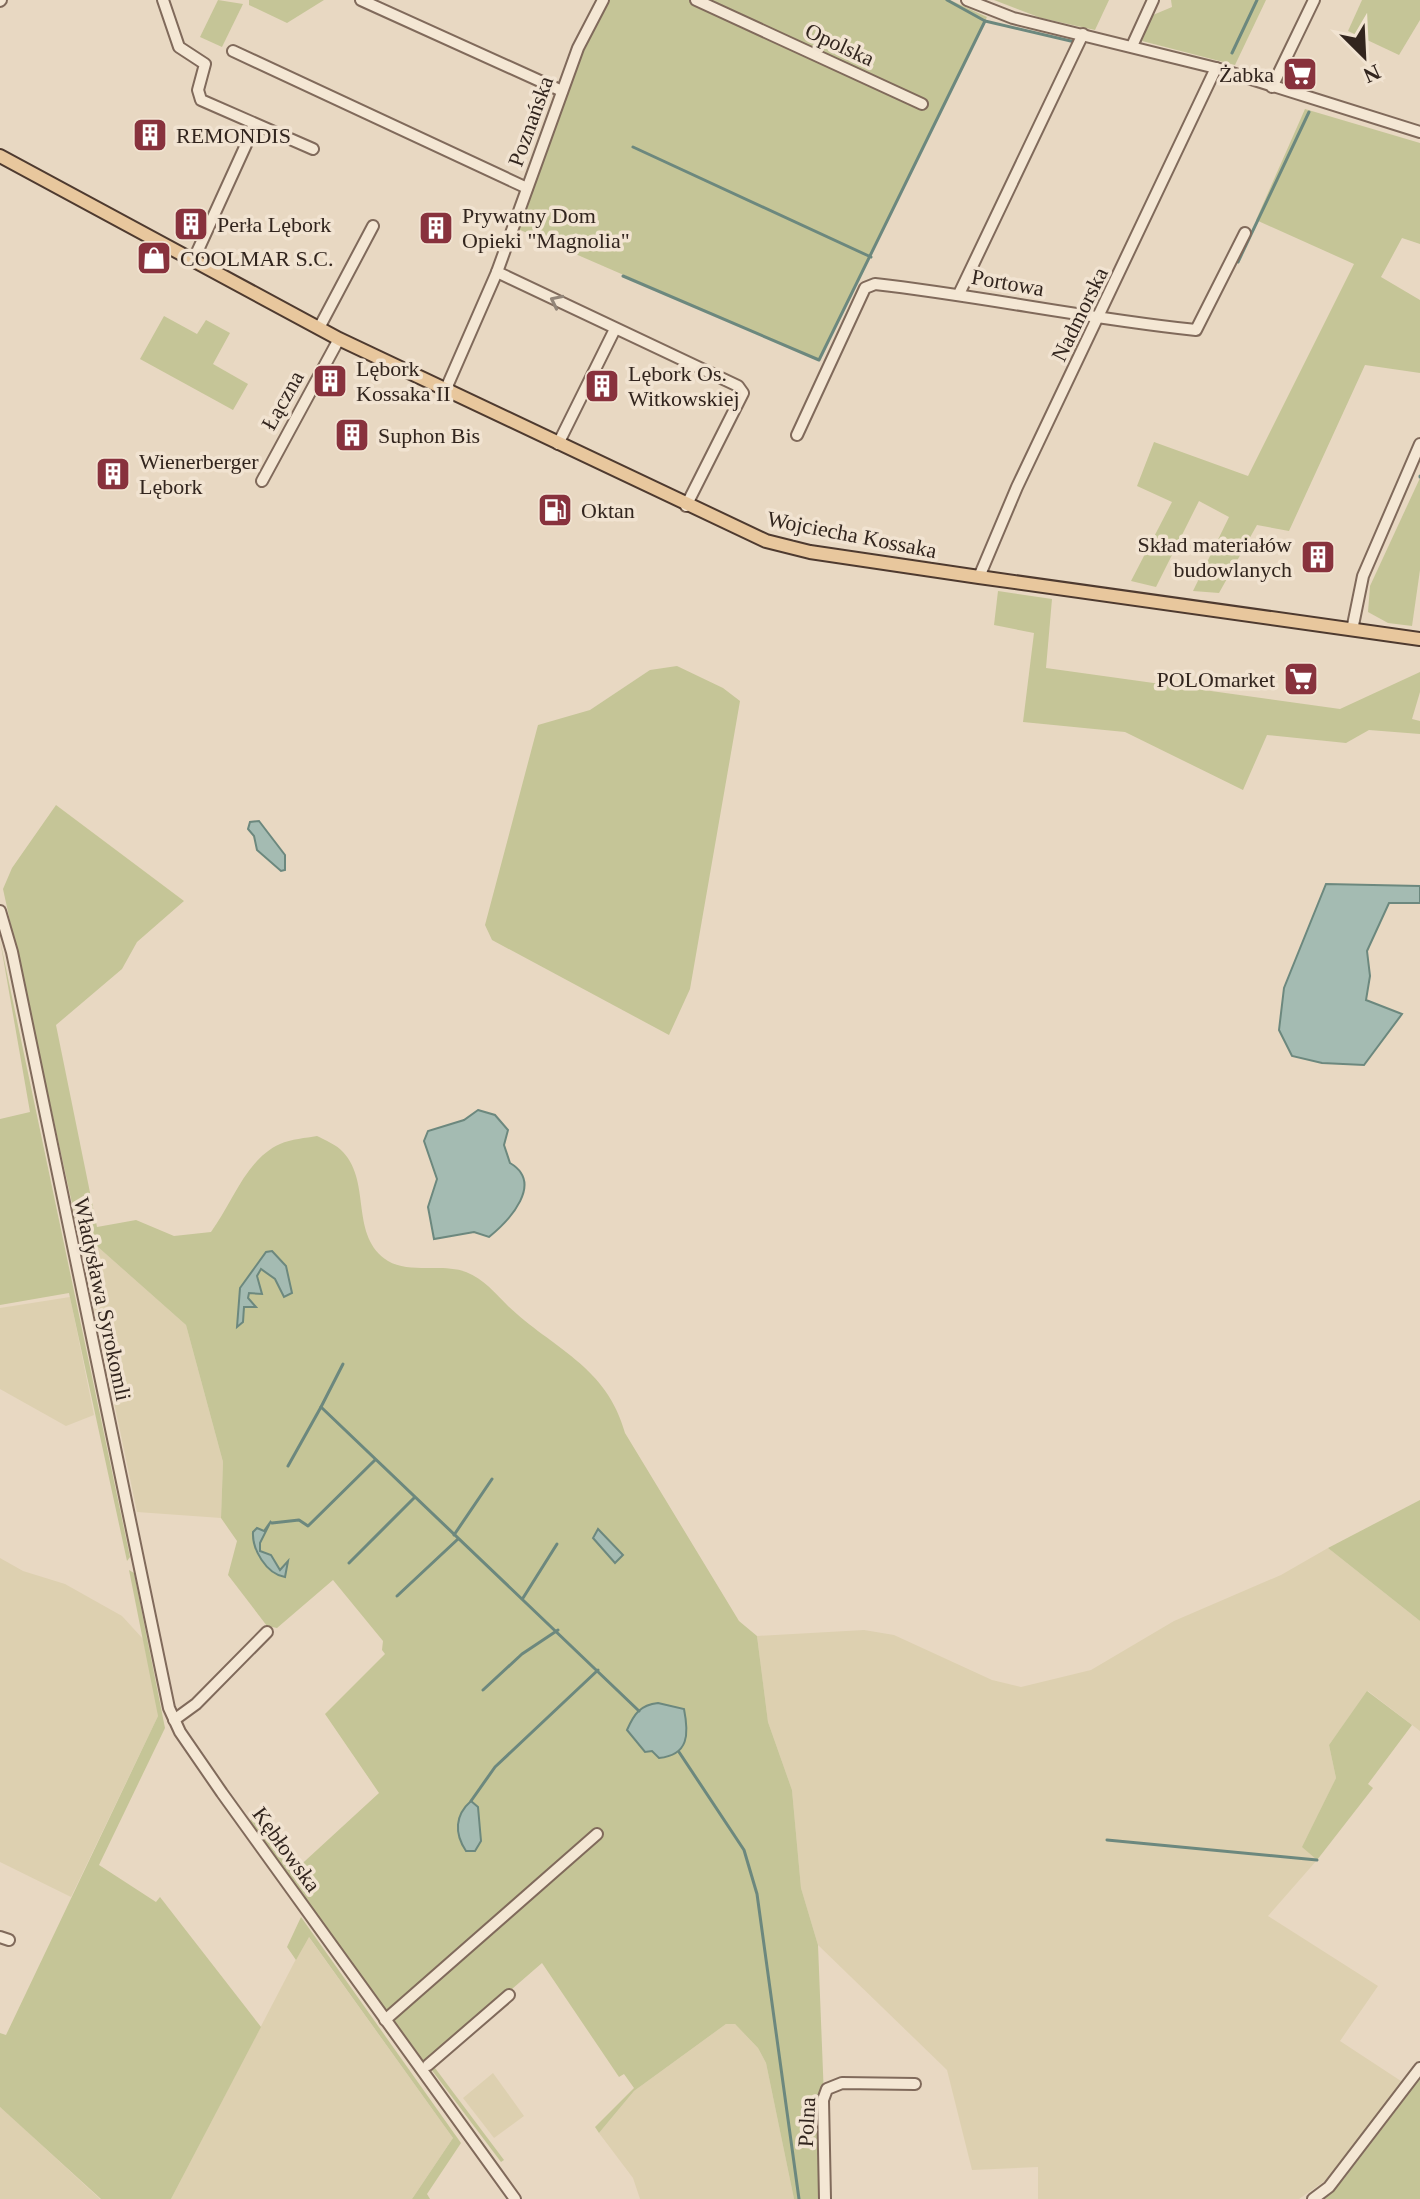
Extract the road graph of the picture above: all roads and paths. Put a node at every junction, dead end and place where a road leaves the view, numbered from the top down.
1 (163, 0) edge
2 (361, 0) edge
3 (603, 0) edge
4 (696, 0) edge
5 (967, 0) edge
6 (1153, 0) edge
7 (1314, 0) edge
8 (1083, 34) junction
9 (1132, 46) junction
10 (233, 51) dead end
11 (1216, 68) junction
12 (1272, 87) junction
13 (562, 91) junction
14 (922, 104) dead end
15 (255, 125) junction
16 (1420, 132) edge
17 (313, 149) dead end
18 (0, 156) edge
19 (527, 188) junction
20 (373, 226) dead end
21 (1245, 233) dead end
22 (193, 261) junction
23 (497, 272) junction
24 (959, 294) junction
25 (1098, 320) junction
26 (319, 328) junction
27 (615, 329) junction
28 (339, 339) junction
29 (445, 391) junction
30 (797, 435) dead end
31 (558, 444) junction
32 (1420, 444) edge
33 (262, 481) dead end
34 (686, 506) junction
35 (979, 577) junction
36 (1352, 630) junction
37 (1420, 639) edge
38 (0, 911) edge
39 (267, 1632) dead end
40 (165, 1696) joint
41 (174, 1720) junction
42 (597, 1834) dead end
43 (509, 1995) dead end
44 (385, 2020) junction
45 (428, 2065) dead end
46 (1420, 2068) edge
47 (915, 2084) dead end
48 (515, 2199) edge
49 (825, 2199) edge
50 (1313, 2199) edge

1 - 15 street
2 - 13 street
3 - 13 street, Poznańska
4 - 14 street, Opolska
5 - 8 street
6 - 9 street
7 - 12 street
8 - 9 street
8 - 24 street
9 - 11 street
10 - 19 street
11 - 12 street
11 - 25 street, Nadmorska
12 - 16 street
13 - 19 street, Poznańska
15 - 17 street
15 - 22 street
18 - 22 main road, Wojciecha Kossaka
19 - 23 street, Poznańska
20 - 26 street
21 - 25 street, Portowa
22 - 26 main road, Wojciecha Kossaka
27 -> 23 street
23 - 29 street, Poznańska
24 - 25 street, Portowa
24 - 30 street, Portowa
25 - 35 street, Nadmorska
26 - 28 main road, Wojciecha Kossaka
27 - 31 street
27 - 34 street
28 - 29 main road, Wojciecha Kossaka
28 - 33 street, Łączna
29 - 31 main road, Wojciecha Kossaka
31 - 34 main road, Wojciecha Kossaka
32 - 36 street
34 - 35 main road, Wojciecha Kossaka
35 - 36 main road, Wojciecha Kossaka
36 - 37 main road, Wojciecha Kossaka
38 - 40 street, Władysława Syrokomli
39 - 41 street
40 - 41 street, Kębłowska
41 - 44 street, Kębłowska
42 - 44 street
43 - 45 street
44 - 48 street, Kębłowska
46 - 50 street
47 - 49 street, Polna

